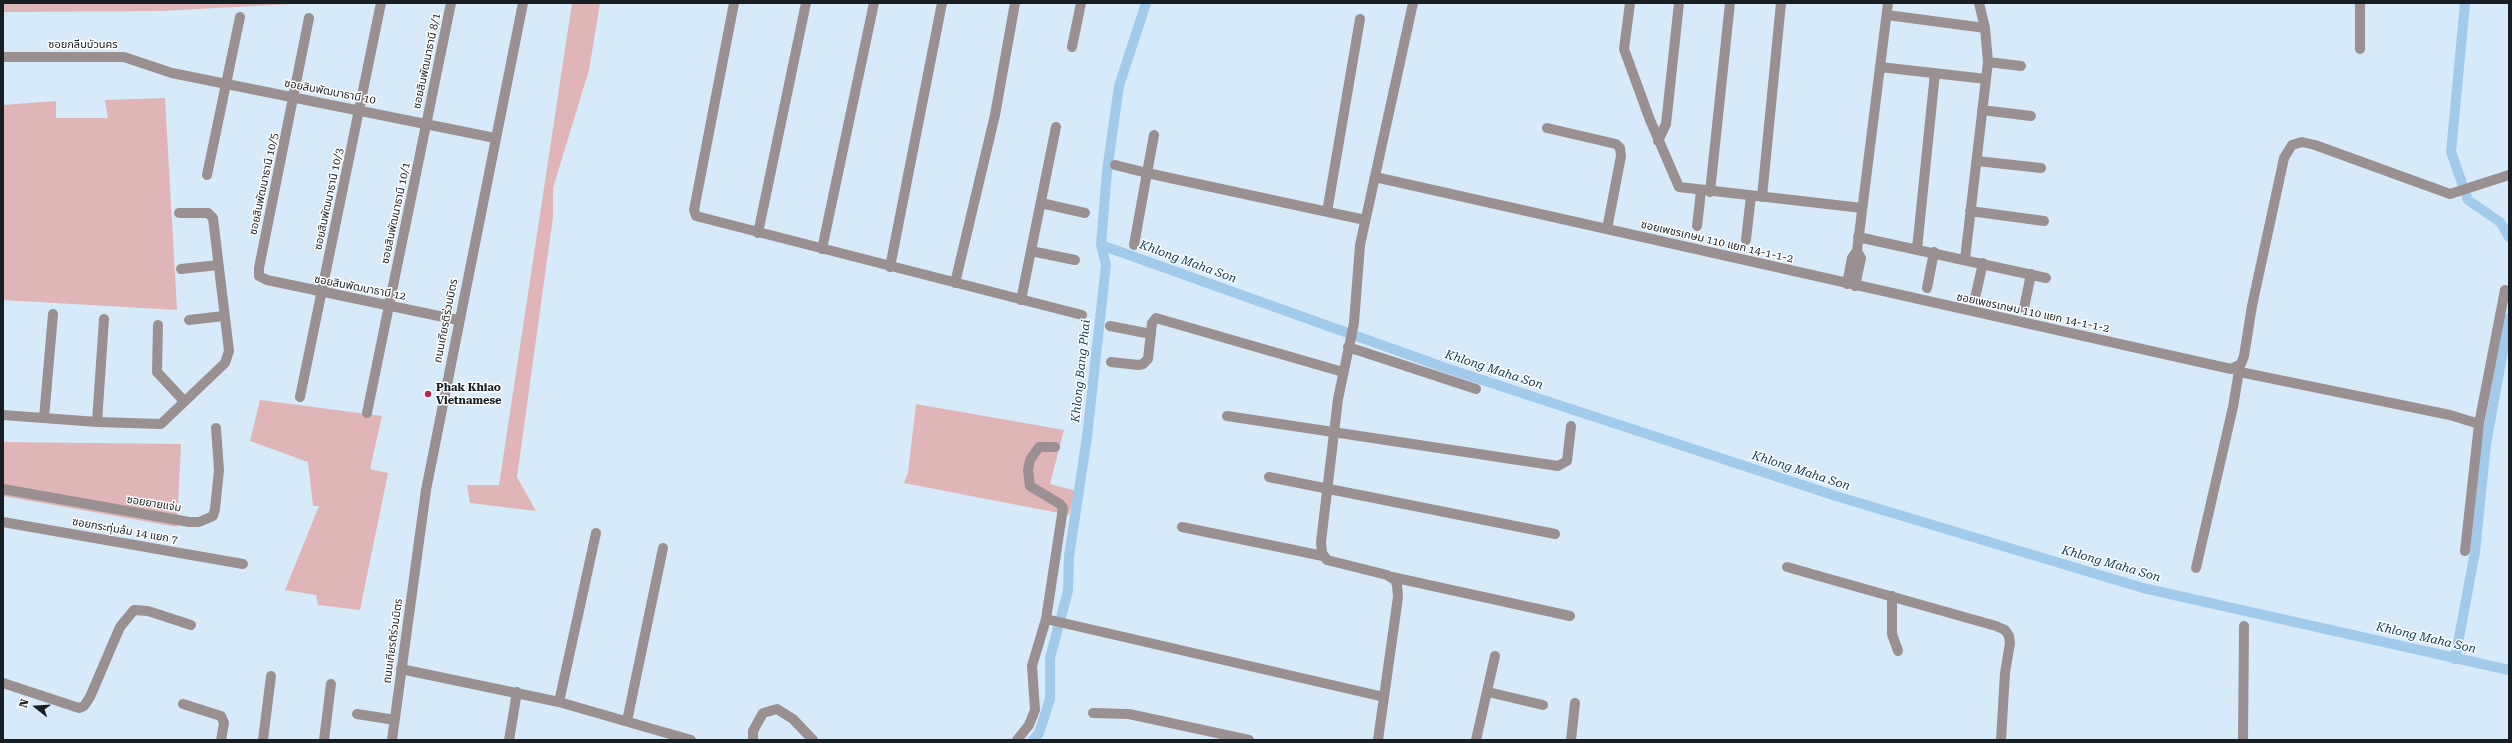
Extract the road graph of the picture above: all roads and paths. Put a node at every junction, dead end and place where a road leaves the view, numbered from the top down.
1 (381, 3) edge
2 (451, 3) edge
3 (523, 3) edge
4 (734, 3) edge
5 (806, 3) edge
6 (874, 3) edge
7 (942, 3) edge
8 (1016, 3) edge
9 (1080, 3) edge
10 (1414, 3) edge
11 (1630, 3) edge
12 (1679, 3) edge
13 (1730, 3) edge
14 (1781, 3) edge
15 (1888, 3) edge
16 (1979, 3) edge
17 (2360, 3) edge
18 (1887, 15) junction
19 (240, 17) dead end
20 (309, 18) dead end
21 (1360, 19) dead end
22 (1985, 28) junction
23 (1072, 47) dead end
24 (2360, 49) dead end
25 (3, 57) edge
26 (1988, 62) junction
27 (2021, 66) dead end
28 (1880, 67) junction
29 (160, 70) joint
30 (1935, 73) junction
31 (1986, 79) junction
32 (228, 85) junction
33 (294, 98) junction
34 (360, 110) junction
35 (1982, 110) junction
36 (2031, 116) dead end
37 (426, 125) junction
38 (1056, 127) dead end
39 (1547, 128) dead end
40 (1154, 135) dead end
41 (495, 138) junction
42 (1658, 141) junction
43 (1977, 161) junction
44 (1115, 165) dead end
45 (2041, 168) dead end
46 (1146, 173) junction
47 (207, 175) dead end
48 (2509, 175) edge
49 (1375, 177) junction
50 (1705, 191) junction
51 (1751, 196) junction
52 (1762, 197) junction
53 (1041, 203) junction
54 (1862, 208) junction
55 (1970, 211) junction
56 (1327, 212) junction
57 (179, 213) dead end
58 (1085, 213) dead end
59 (1365, 220) junction
60 (2044, 221) dead end
61 (1697, 226) dead end
62 (1607, 229) junction
63 (758, 233) junction
64 (1858, 237) junction
65 (1746, 240) dead end
66 (1134, 245) dead end
67 (822, 249) junction
68 (1917, 249) junction
69 (1031, 252) junction
70 (1934, 252) junction
71 (1965, 259) junction
72 (1075, 260) dead end
73 (1983, 263) junction
74 (218, 265) junction
75 (890, 266) junction
76 (182, 269) dead end
77 (2032, 274) junction
78 (259, 276) joint
79 (2046, 278) dead end
80 (955, 283) junction
81 (1851, 285) junction
82 (1926, 288) dead end
83 (2505, 290) dead end
84 (322, 292) junction
85 (1975, 298) dead end
86 (1021, 300) junction
87 (389, 305) junction
88 (2024, 308) dead end
89 (53, 314) dead end
90 (1082, 315) dead end
91 (224, 316) junction
92 (104, 319) dead end
93 (189, 320) dead end
94 (458, 320) junction
95 (158, 324) dead end
96 (1110, 326) dead end
97 (1151, 334) junction
98 (1349, 343) junction
99 (1111, 362) dead end
100 (2240, 368) junction
101 (1343, 372) junction
102 (1476, 389) dead end
103 (300, 397) dead end
104 (184, 401) junction
105 (367, 413) dead end
106 (3, 415) edge
107 (1227, 416) dead end
108 (44, 418) junction
109 (97, 422) junction
110 (2479, 424) junction
111 (1571, 426) dead end
112 (216, 428) dead end
113 (1334, 432) junction
114 (1055, 447) dead end
115 (1269, 477) dead end
116 (1327, 488) junction
117 (3, 489) edge
118 (3, 522) edge
119 (1182, 527) dead end
120 (596, 533) dead end
121 (1556, 534) dead end
122 (663, 548) dead end
123 (2465, 551) dead end
124 (1323, 556) junction
125 (243, 564) dead end
126 (1787, 567) dead end
127 (2196, 568) dead end
128 (1392, 577) junction
129 (1892, 596) junction
130 (1570, 616) dead end
131 (1049, 620) junction
132 (192, 625) dead end
133 (2244, 626) dead end
134 (1898, 651) dead end
135 (1496, 656) dead end
136 (401, 669) junction
137 (271, 676) dead end
138 (3, 683) edge
139 (331, 684) dead end
140 (517, 692) junction
141 (1488, 692) junction
142 (1384, 698) junction
143 (559, 702) junction
144 (1575, 703) dead end
145 (183, 704) dead end
146 (1543, 705) dead end
147 (1093, 713) dead end
148 (356, 714) dead end
149 (394, 720) junction
150 (627, 721) junction
151 (221, 740) edge
152 (263, 740) edge
153 (324, 740) edge
154 (392, 740) edge
155 (509, 740) edge
156 (691, 740) edge
157 (753, 740) edge
158 (813, 740) edge
159 (1017, 740) edge
160 (1249, 740) edge
161 (1378, 740) edge
162 (1476, 740) edge
163 (1571, 740) edge
164 (2002, 740) edge
165 (2243, 740) edge

1 - 34 street, ซอยสินพัฒนาธานี 10/3
2 - 37 street, ซอยสินพัฒนาธานี 8/1
3 - 41 street, ถนนเกียรติร่วมมิตร
4 - 63 street
5 - 63 street
6 - 67 street
7 - 75 street
8 - 80 street
9 - 23 street
10 - 49 street
11 - 42 street
12 - 42 street
13 - 50 street
14 - 52 street
15 - 18 street
16 - 22 street
17 - 24 street
18 - 22 street
18 - 28 street
19 - 32 street
20 - 33 street, ซอยสินพัฒนาธานี 10/5
21 - 56 street
22 - 26 street
25 - 29 street, ซอยกลีบบัวนคร
26 - 27 street
26 - 31 street
28 - 30 street
28 - 54 street
29 - 32 street, ซอยสินพัฒนาธานี 10
30 - 31 street
30 - 68 street
31 - 35 street
32 - 33 street, ซอยสินพัฒนาธานี 10
32 - 47 street
33 - 34 street, ซอยสินพัฒนาธานี 10
33 - 78 street, ซอยสินพัฒนาธานี 10/5
34 - 37 street, ซอยสินพัฒนาธานี 10
34 - 84 street, ซอยสินพัฒนาธานี 10/3
35 - 36 street
35 - 43 street
37 - 41 street, ซอยสินพัฒนาธานี 10
37 - 87 street, ซอยสินพัฒนาธานี 10/1
38 - 53 street
39 - 62 street
40 - 46 street
41 - 94 street, ถนนเกียรติร่วมมิตร
42 - 50 street
43 - 45 street
43 - 55 street
44 - 46 street
46 - 56 street
46 - 66 street
48 - 100 street
49 - 59 street
49 - 62 street, ซอยเพชรเกษม 110 แยก 14-1-1-2
50 - 51 street
50 - 61 street
51 - 52 street
51 - 65 street
52 - 54 street
53 - 58 street
53 - 69 street
54 - 64 street
55 - 60 street
55 - 71 street
56 - 59 street
57 - 74 street
59 - 98 street
62 - 81 street, ซอยเพชรเกษม 110 แยก 14-1-1-2
63 - 67 street
64 - 68 street
64 - 81 street
67 - 75 street
68 - 70 street
69 - 72 street
69 - 86 street
70 - 71 street
70 - 82 street
71 - 73 street
73 - 77 street
73 - 85 street
74 - 76 street
74 - 91 street
75 - 80 street
77 - 79 street
77 - 88 street
78 - 84 street, ซอยสินพัฒนาธานี 12
80 - 86 street
81 - 100 street, ซอยเพชรเกษม 110 แยก 14-1-1-2
83 - 110 street
84 - 87 street, ซอยสินพัฒนาธานี 12
84 - 103 street, ซอยสินพัฒนาธานี 10/3
86 - 90 street
87 - 94 street, ซอยสินพัฒนาธานี 12
87 - 105 street, ซอยสินพัฒนาธานี 10/1
89 - 108 street
91 - 93 street
91 - 104 street
92 - 109 street
94 - 136 street, ถนนเกียรติร่วมมิตร
95 - 104 street
96 - 97 street
97 - 99 street
97 - 101 street
98 - 101 street
98 - 102 street
100 - 110 street
100 - 127 street
101 - 113 street
104 - 109 street
106 - 108 street
107 - 113 street
108 - 109 street
110 - 123 street
111 - 113 street
112 - 117 street, ซอยยายแจ่ม
113 - 116 street
114 - 131 street
115 - 116 street
116 - 121 street
116 - 124 street
118 - 125 street, ซอยกระทุ่มล้ม 14 แยก 7
119 - 124 street
120 - 143 street
122 - 150 street
124 - 128 street
126 - 129 street
128 - 130 street
128 - 142 street
129 - 134 street
129 - 164 street
131 - 142 street
131 - 159 street
132 - 138 street
133 - 165 street
135 - 141 street
136 - 140 street
136 - 149 street, ถนนเกียรติร่วมมิตร
137 - 152 street
139 - 153 street
140 - 143 street
140 - 155 street
141 - 146 street
141 - 162 street
142 - 161 street
143 - 150 street
144 - 163 street
145 - 151 street
147 - 160 street
148 - 149 street
149 - 154 street, ถนนเกียรติร่วมมิตร
150 - 156 street
157 - 158 street

